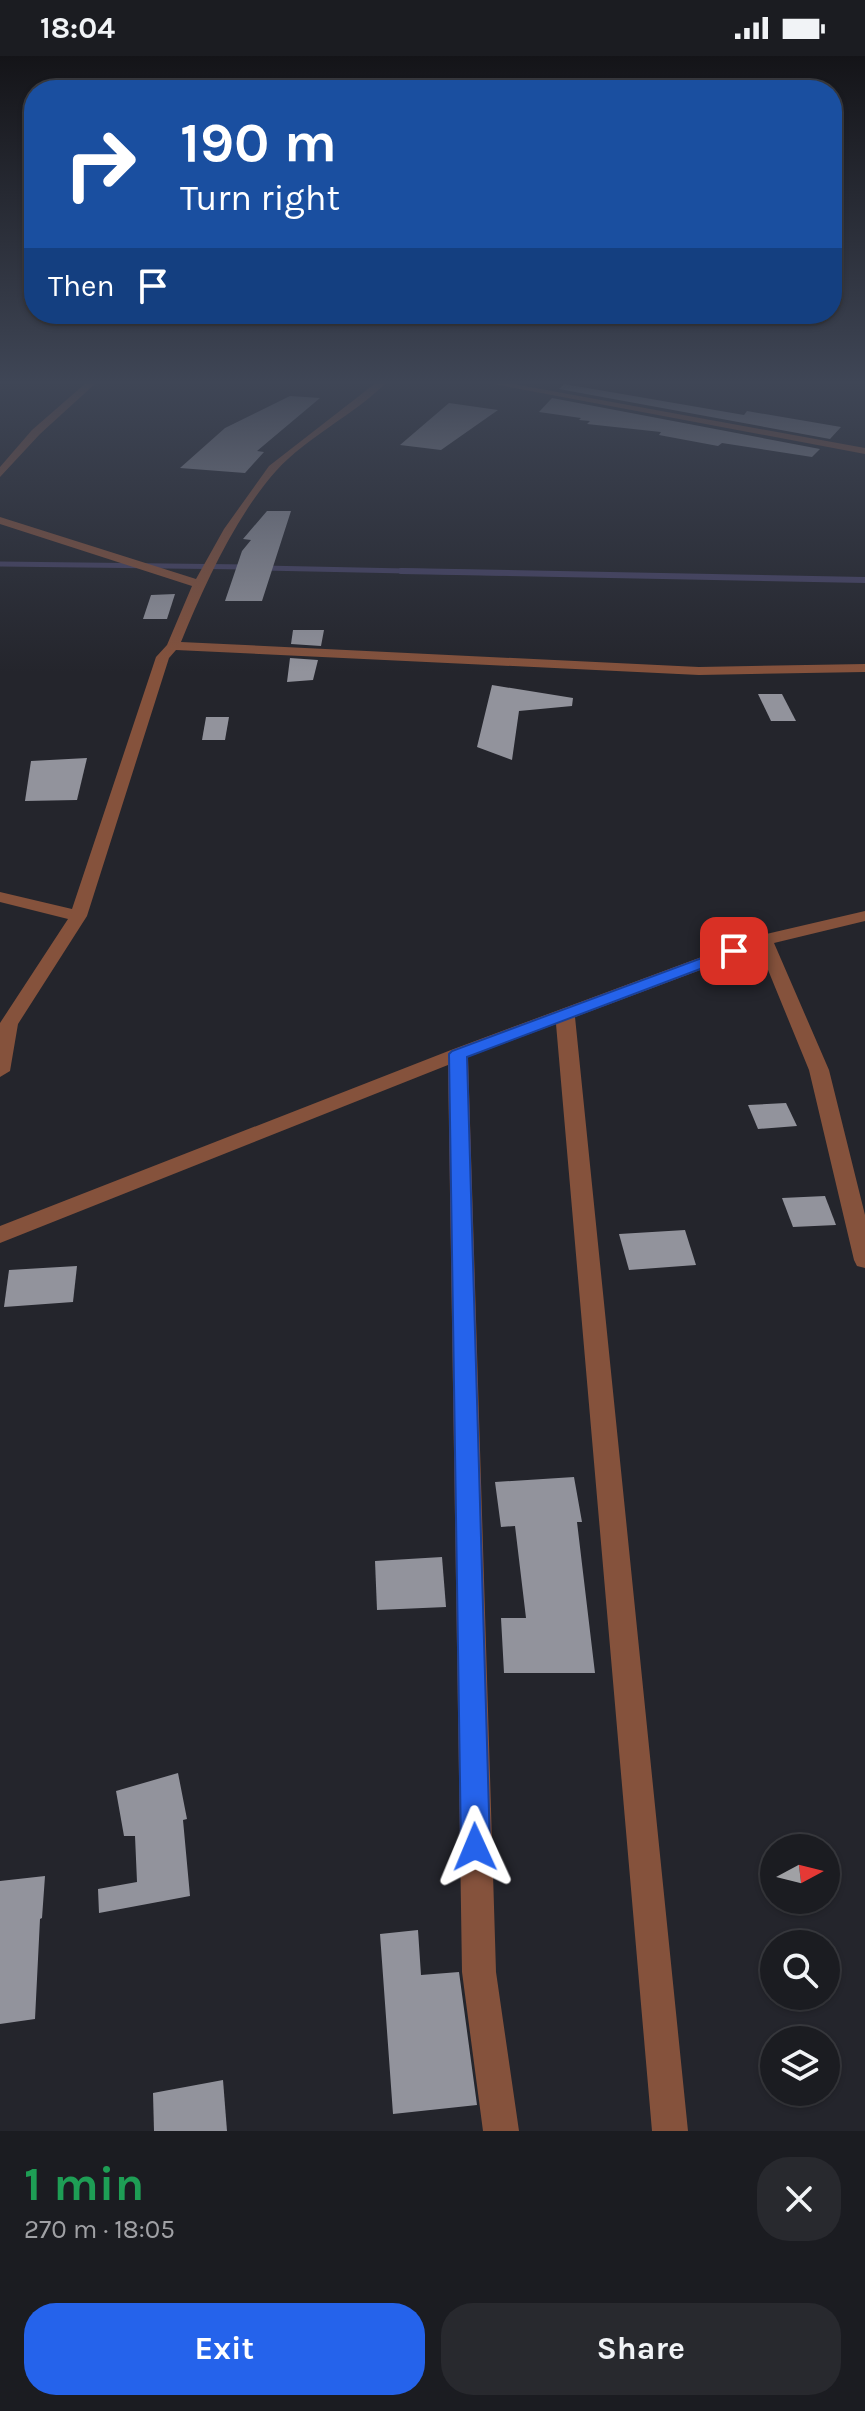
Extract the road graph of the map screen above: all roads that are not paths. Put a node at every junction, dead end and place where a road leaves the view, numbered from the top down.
1 (265, 479) edge
2 (0, 520) edge
3 (199, 584) junction
4 (173, 646) junction
5 (864, 669) edge
6 (0, 897) edge
7 (78, 916) junction
8 (865, 916) edge
9 (764, 940) junction
10 (565, 1015) junction
11 (458, 1054) junction
12 (0, 1071) edge
13 (0, 1235) edge
14 (865, 1260) edge
15 (501, 2131) edge
16 (670, 2131) edge

1 - 3 street
2 - 3 street
3 - 4 street
4 - 5 street
4 - 7 street
6 - 7 street
7 - 12 street
8 - 9 street
9 - 10 street
9 - 14 street
10 - 11 street
10 - 16 street
11 - 13 street
11 - 15 street

